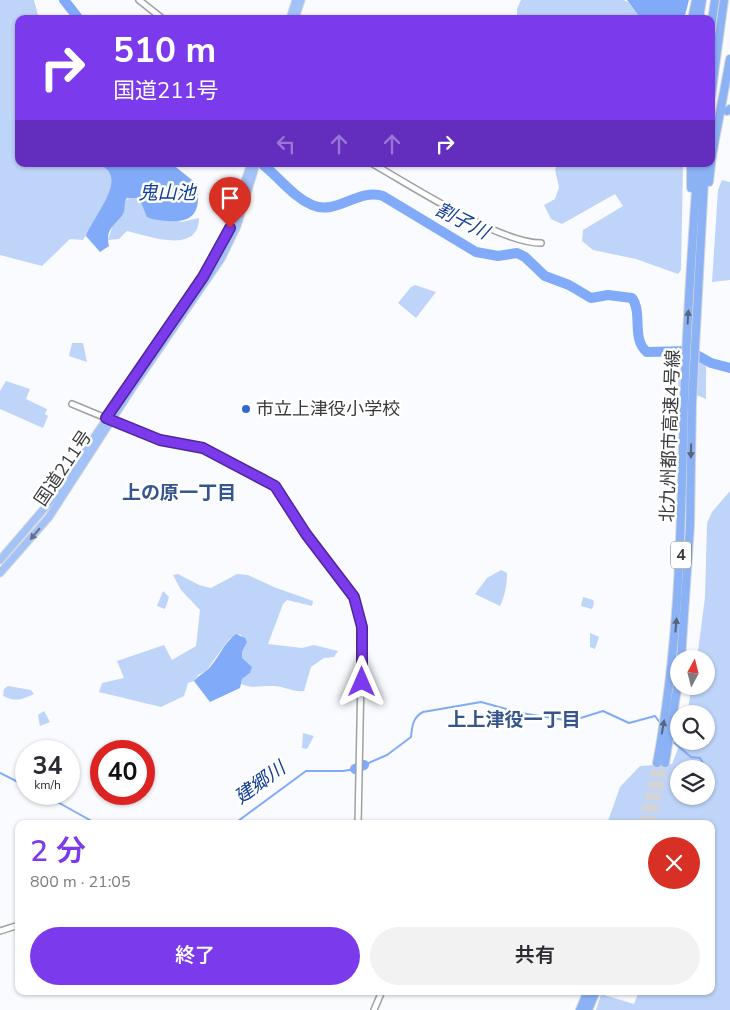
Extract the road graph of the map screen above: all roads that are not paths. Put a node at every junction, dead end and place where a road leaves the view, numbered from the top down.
1 (139, 0) edge
2 (296, 0) edge
3 (301, 0) edge
4 (696, 0) edge
5 (702, 0) edge
6 (715, 0) edge
7 (724, 0) edge
8 (158, 15) edge
9 (291, 15) edge
10 (296, 15) edge
11 (693, 15) edge
12 (700, 15) edge
13 (713, 15) edge
14 (730, 59) edge
15 (715, 66) edge
16 (715, 140) edge
17 (250, 167) edge
18 (255, 167) edge
19 (378, 167) edge
20 (691, 167) edge
21 (698, 167) edge
22 (705, 167) edge
23 (710, 167) edge
24 (692, 240) junction
25 (542, 243) dead end
26 (697, 261) junction
27 (688, 402) junction
28 (72, 404) dead end
29 (109, 420) junction
30 (0, 560) edge
31 (0, 573) edge
32 (682, 650) edge
33 (671, 705) edge
34 (670, 714) edge
35 (661, 763) tunnel mouth
36 (358, 820) edge
37 (15, 926) edge
38 (0, 930) edge
39 (380, 995) edge
40 (590, 995) edge
41 (591, 995) edge
42 (374, 1010) edge
43 (580, 1010) edge
44 (588, 1010) edge

1 - 8 street
2 - 9 highway
3 - 10 highway
4 - 11 highway
5 - 12 highway
6 - 13 highway
7 - 15 highway
14 - 16 highway
17 - 29 highway, 国道211号
18 - 29 highway, 国道211号
19 - 25 street
20 - 24 highway
21 - 24 highway, 北九州都市高速4号線 / 4
22 - 26 highway, 北九州都市高速4号線 / 4
23 - 26 highway
24 - 26 highway, 北九州都市高速4号線 / 4
27 -> 26 highway, 北九州都市高速4号線 / 4
26 - 27 highway, 北九州都市高速4号線 / 4
27 -> 32 highway, 北九州都市高速4号線 / 4
33 -> 27 highway, 北九州都市高速4号線 / 4
28 - 29 street
29 - 30 highway, 国道211号
29 -> 31 highway, 国道211号
29 - 36 street
34 - 35 highway, 4
37 - 38 street
39 - 42 street
40 - 43 highway
41 - 44 highway

